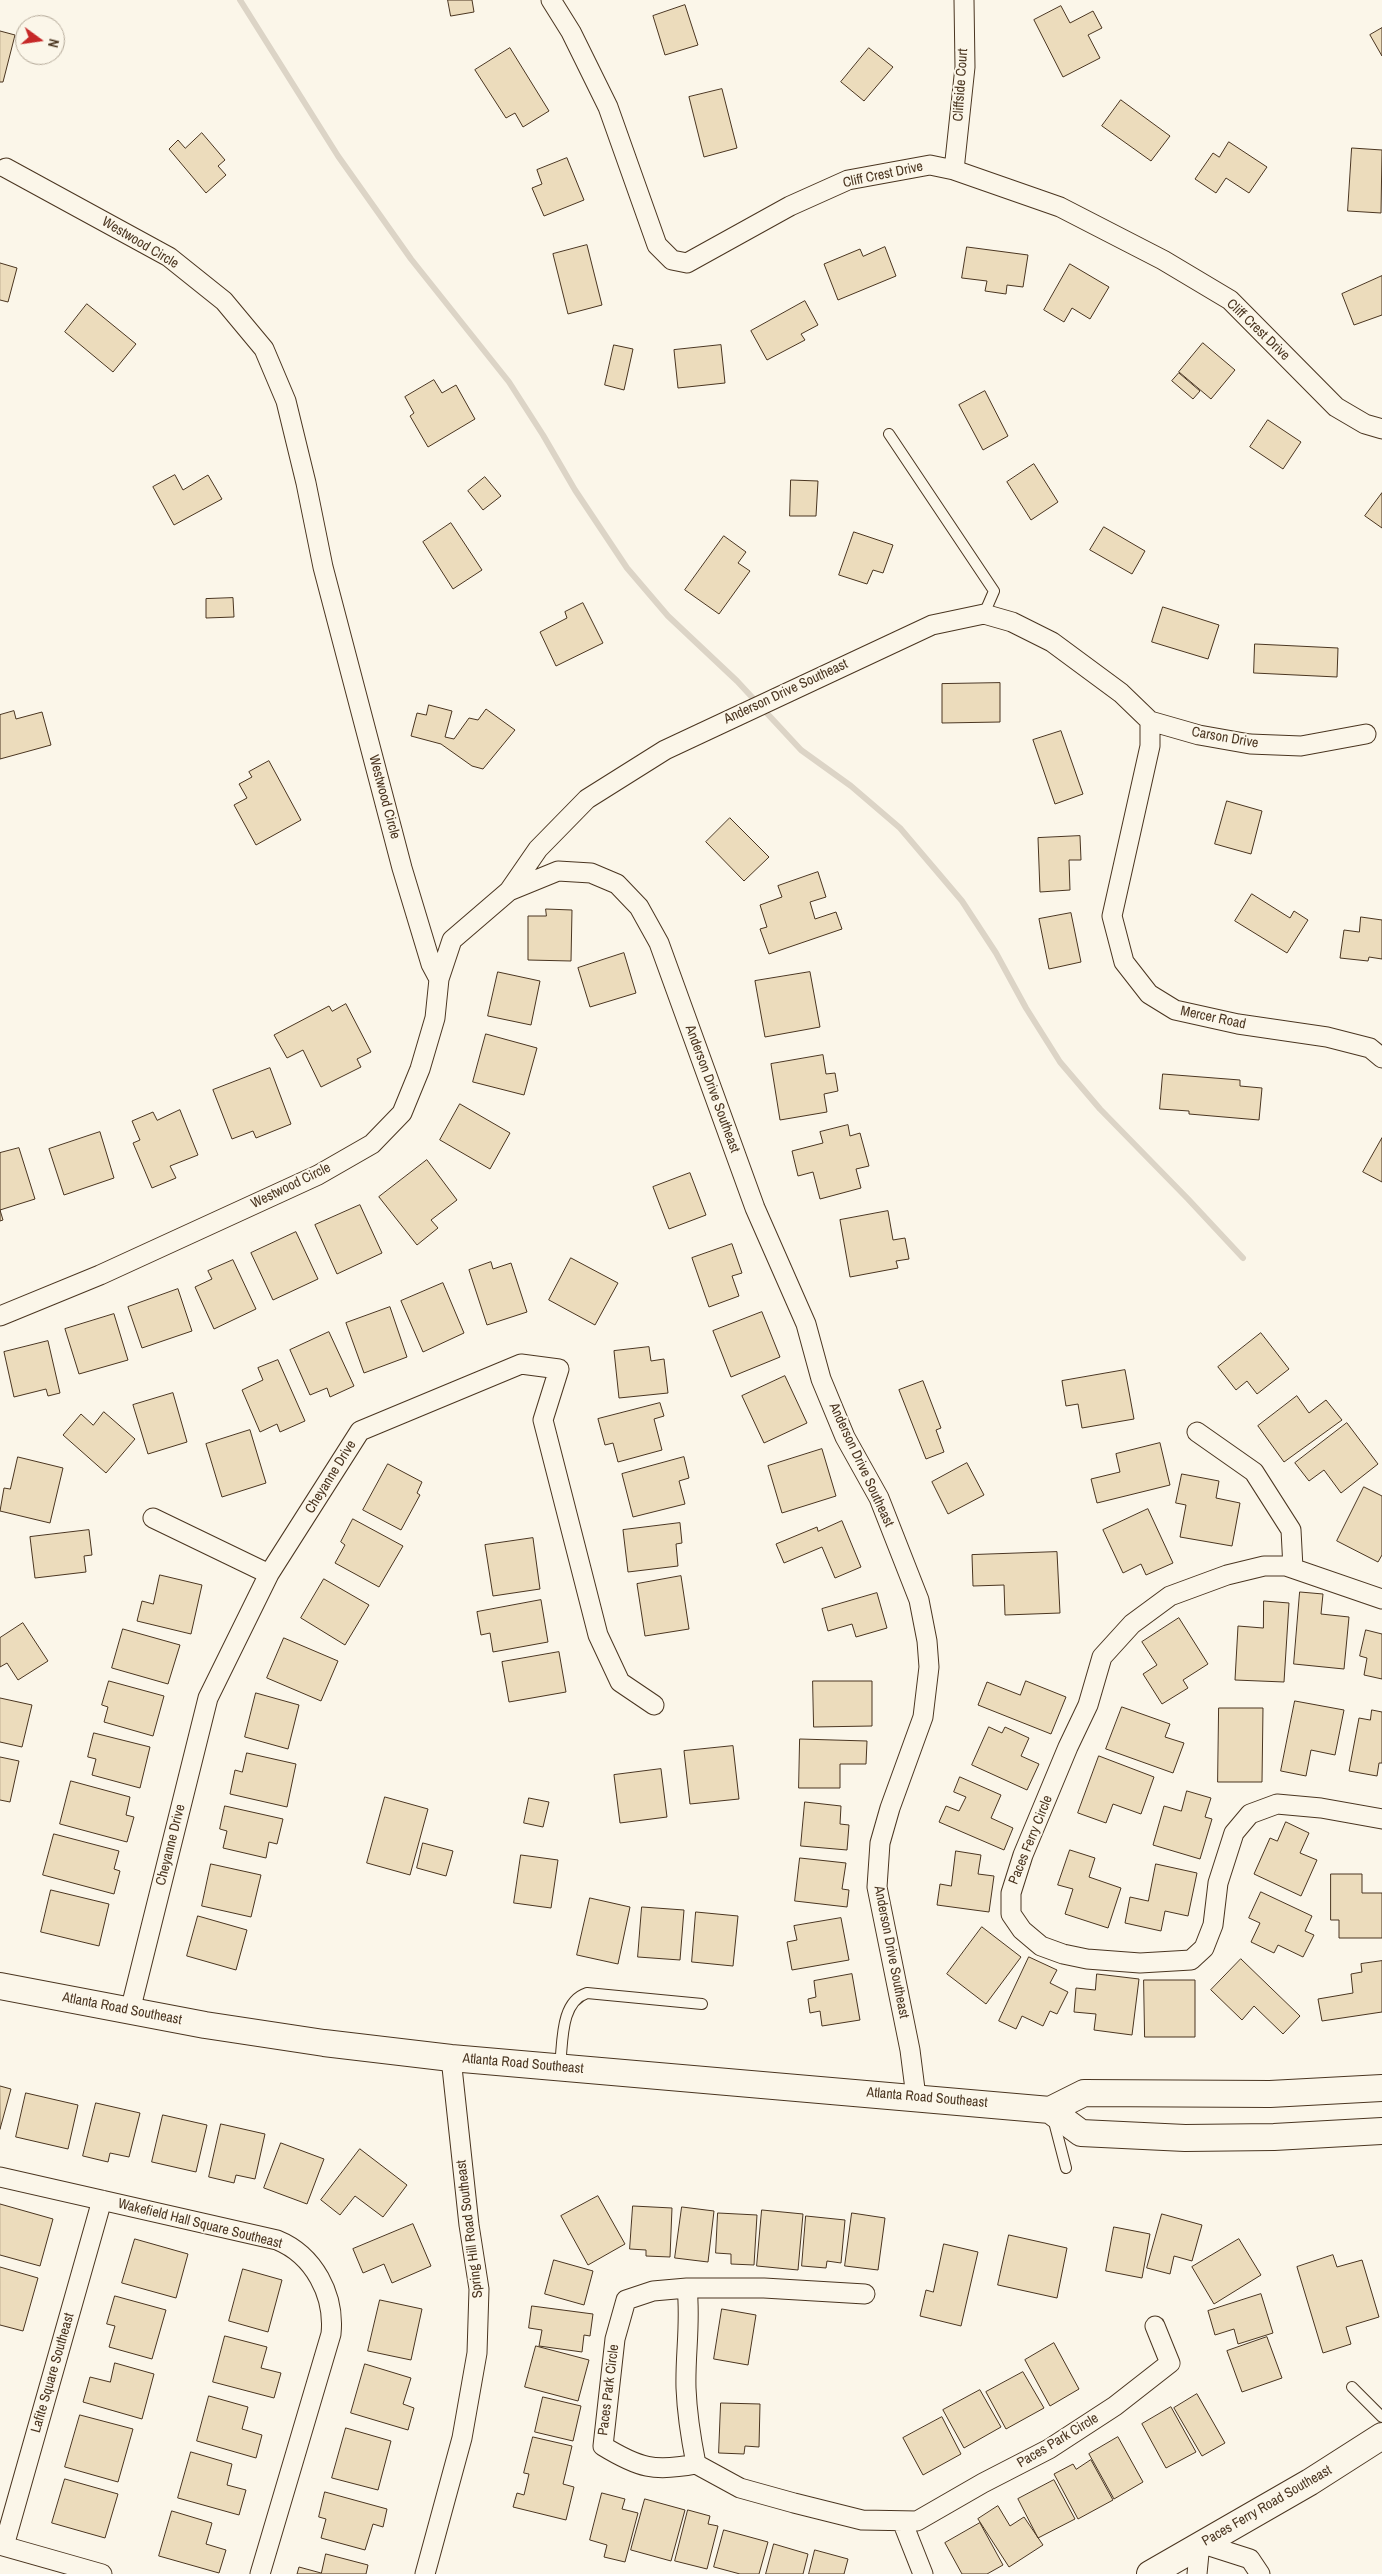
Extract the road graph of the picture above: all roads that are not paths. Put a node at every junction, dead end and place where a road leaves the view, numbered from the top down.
1 (551, 0) edge
2 (964, 0) edge
3 (6, 168) dead end
4 (954, 170) junction
5 (1382, 429) edge
6 (889, 434) dead end
7 (984, 614) junction
8 (1100, 677) joint
9 (1150, 721) junction
10 (1366, 734) dead end
11 (509, 891) junction
12 (439, 979) junction
13 (1382, 1058) edge
14 (0, 1316) edge
15 (1197, 1432) dead end
16 (154, 1518) dead end
17 (1293, 1568) junction
18 (269, 1574) junction
19 (1382, 1599) edge
20 (654, 1705) dead end
21 (1382, 1819) edge
22 (0, 1986) edge
23 (702, 2004) dead end
24 (130, 2012) junction
25 (451, 2058) junction
26 (560, 2067) junction
27 (1382, 2088) edge
28 (916, 2097) junction
29 (1050, 2110) junction
30 (1382, 2131) edge
31 (1066, 2168) dead end
32 (0, 2177) edge
33 (102, 2200) junction
34 (687, 2288) junction
35 (865, 2294) dead end
36 (1155, 2326) dead end
37 (1352, 2387) dead end
38 (1382, 2417) edge
39 (1382, 2436) edge
40 (696, 2464) junction
41 (902, 2521) junction
42 (1200, 2543) junction
43 (2, 2546) edge
44 (97, 2573) edge
45 (260, 2574) edge
46 (425, 2574) edge
47 (923, 2574) edge
48 (1150, 2574) edge
49 (1197, 2574) edge
50 (1260, 2574) edge

1 - 4 street, Cliff Crest Drive
2 - 4 street, Cliffside Court
3 - 12 street, Westwood Circle
4 - 5 street, Cliff Crest Drive
6 - 7 lane
7 - 8 street, Anderson Drive Southeast
7 - 11 street, Anderson Drive Southeast
8 - 9 street, Carson Drive
9 - 10 street, Carson Drive
9 - 13 street, Mercer Road
11 - 12 street, Anderson Drive Southeast
11 - 28 street, Anderson Drive Southeast
12 - 14 street, Westwood Circle
15 - 17 street
16 - 18 street
17 - 19 street, Paces Ferry Circle
17 - 21 street, Paces Ferry Circle
18 - 20 street, Cheyanne Drive
18 - 24 street, Cheyanne Drive
22 - 24 main road, Atlanta Road Southeast
23 - 26 lane
24 - 25 main road, Atlanta Road Southeast
25 - 26 main road, Atlanta Road Southeast
25 - 46 street, Spring Hill Road Southeast
26 - 28 main road, Atlanta Road Southeast
27 - 29 main road
28 - 29 main road, Atlanta Road Southeast
29 - 30 main road
29 - 31 lane
32 - 33 street, Wakefield Hall Square Southeast
33 - 43 street, Lafite Square Southeast
33 - 45 street, Wakefield Hall Square Southeast
34 - 35 street, Paces Park Circle
34 - 40 street
34 - 40 street, Paces Park Circle
36 - 41 street, Paces Park Circle
37 - 38 lane
39 - 42 main road, Paces Ferry Road Southeast
40 - 41 street, Paces Park Circle
41 - 47 street
42 - 48 main road, Paces Ferry Road Southeast
42 - 49 street
42 - 50 street
43 - 44 street

